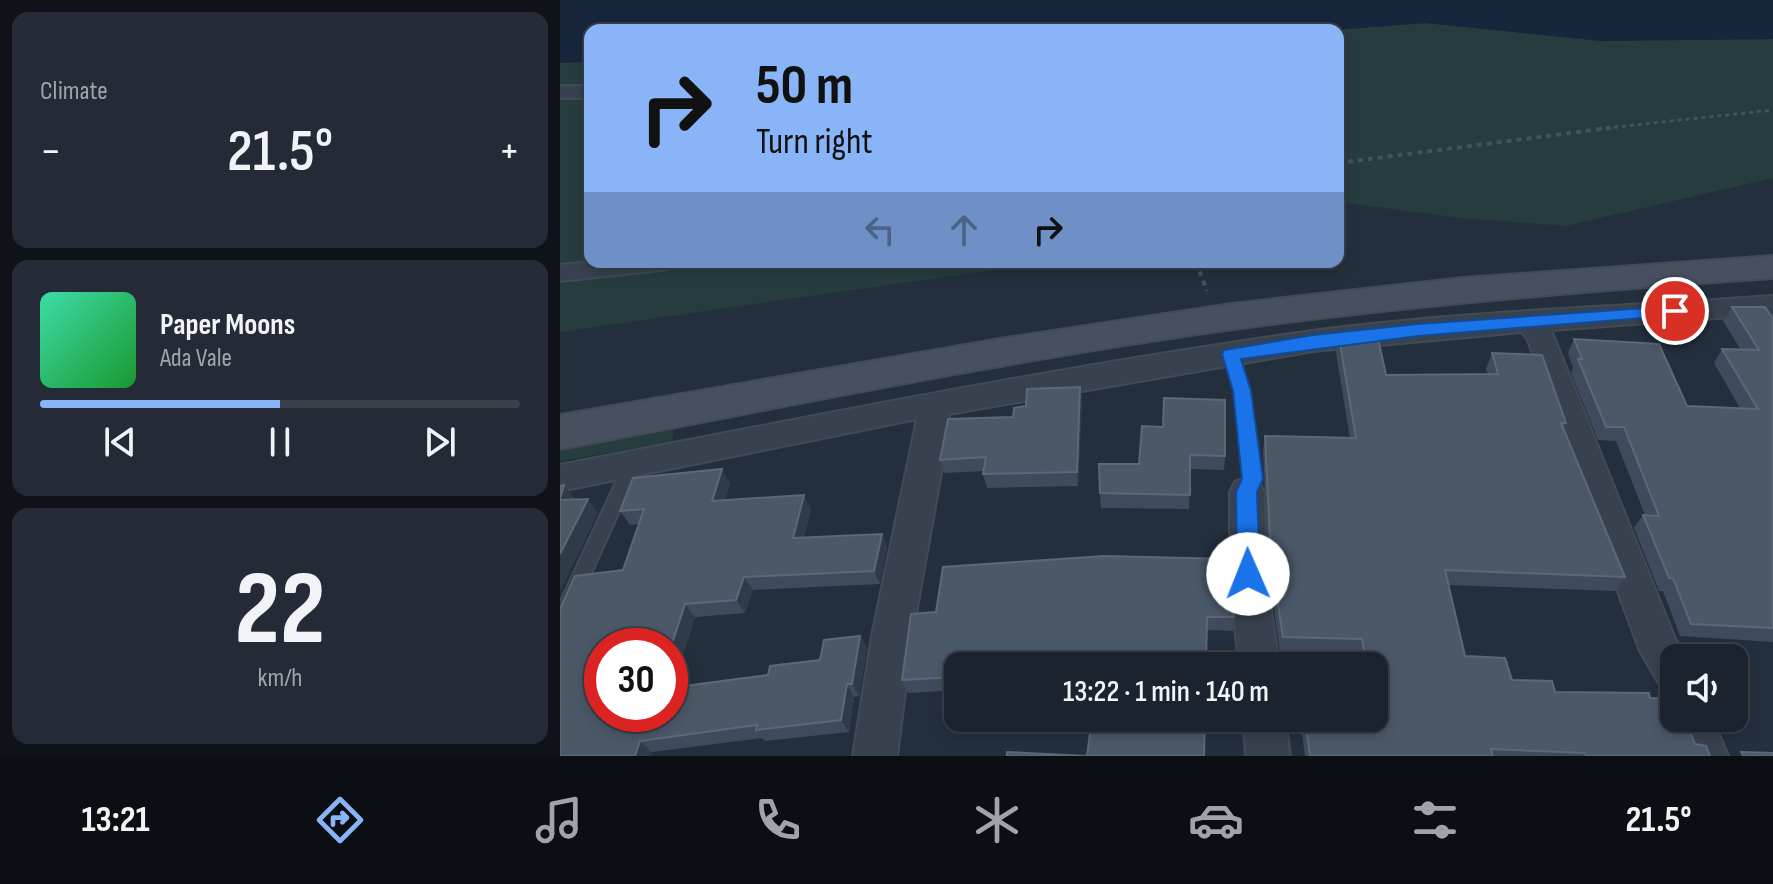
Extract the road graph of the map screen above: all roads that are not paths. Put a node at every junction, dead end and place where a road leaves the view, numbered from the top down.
1 (560, 92) edge
2 (584, 92) edge
3 (606, 268) edge
4 (560, 273) edge
5 (1770, 299) edge
6 (1529, 322) junction
7 (1231, 354) junction
8 (933, 405) junction
9 (560, 432) edge
10 (631, 467) junction
11 (560, 478) edge
12 (1247, 492) joint
13 (560, 623) edge
14 (1660, 651) edge
15 (1257, 652) edge
16 (1265, 732) edge
17 (1697, 732) edge
18 (875, 756) edge
19 (1268, 756) edge
20 (1706, 756) edge

1 - 2 street
3 - 4 street
5 - 6 street
5 - 9 street
6 - 7 street
6 - 14 street
7 - 8 street
7 - 12 lane
8 - 10 street
8 - 18 street
10 - 11 street
10 - 13 lane
12 - 15 street
16 - 19 street
17 - 20 street

